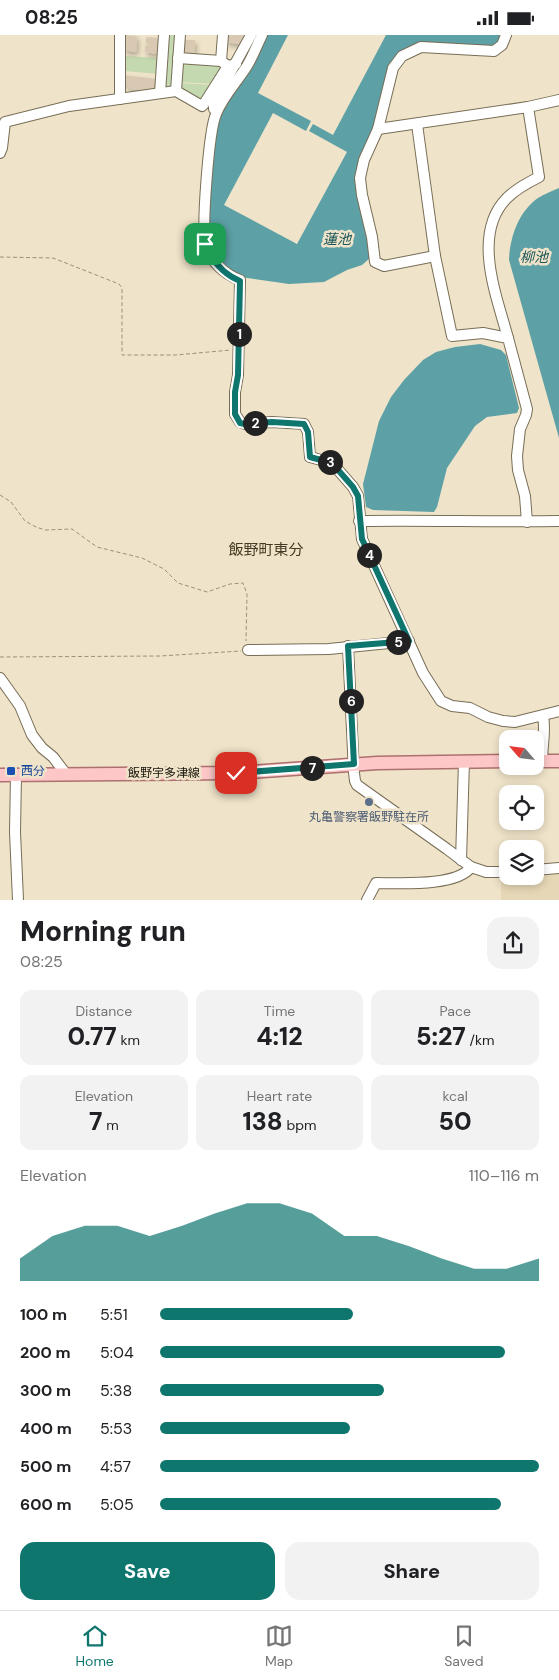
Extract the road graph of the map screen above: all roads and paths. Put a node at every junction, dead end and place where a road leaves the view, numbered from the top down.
1 (120, 35) edge
2 (164, 35) edge
3 (180, 35) edge
4 (223, 35) edge
5 (251, 35) edge
6 (262, 35) edge
7 (506, 35) edge
8 (178, 58) junction
9 (228, 64) junction
10 (176, 91) junction
11 (160, 93) junction
12 (120, 99) junction
13 (559, 100) edge
14 (528, 107) junction
15 (212, 123) junction
16 (417, 124) junction
17 (378, 129) junction
18 (0, 153) edge
19 (435, 256) junction
20 (0, 257) edge
21 (508, 338) junction
22 (239, 349) junction
23 (0, 495) edge
24 (359, 521) junction
25 (527, 521) junction
26 (559, 521) edge
27 (409, 641) junction
28 (348, 646) junction
29 (248, 650) junction
30 (0, 657) edge
31 (0, 678) edge
32 (559, 711) edge
33 (543, 716) junction
34 (544, 734) edge
35 (354, 761) junction
36 (464, 761) junction
37 (499, 761) edge
38 (544, 761) edge
39 (559, 761) edge
40 (66, 774) junction
41 (0, 775) edge
42 (16, 775) junction
43 (461, 859) junction
44 (471, 867) junction
45 (559, 868) edge
46 (544, 870) edge
47 (499, 872) edge
48 (18, 900) edge
49 (367, 900) edge

1 - 12 street
2 - 11 street
3 - 8 street
4 - 9 street
5 - 9 street
6 - 15 street
7 - 17 street
8 - 9 street
8 - 10 street
9 - 10 street
9 - 15 street
10 - 11 street
11 - 12 street
12 - 18 street
13 - 14 street
14 - 16 street
14 - 21 street
15 - 22 street
16 - 17 street
16 - 19 street
17 - 19 street
19 - 21 street
20 - 22 path
21 - 25 street
22 - 24 street
23 - 29 path
24 - 25 street
24 - 27 street
25 - 26 street
27 - 28 street
27 - 33 street
28 - 29 street
28 - 35 street
29 - 30 path
31 - 40 street
32 - 33 street
33 - 34 street
35 - 36 main road, 飯野宇多津線
35 - 40 main road, 飯野宇多津線
35 - 43 street
36 - 37 main road, 飯野宇多津線
36 - 43 street
38 - 39 main road
40 - 42 main road, 飯野宇多津線
41 - 42 main road, 飯野宇多津線
42 - 48 street
43 - 44 street
44 - 47 street
44 - 49 street
45 - 46 street

